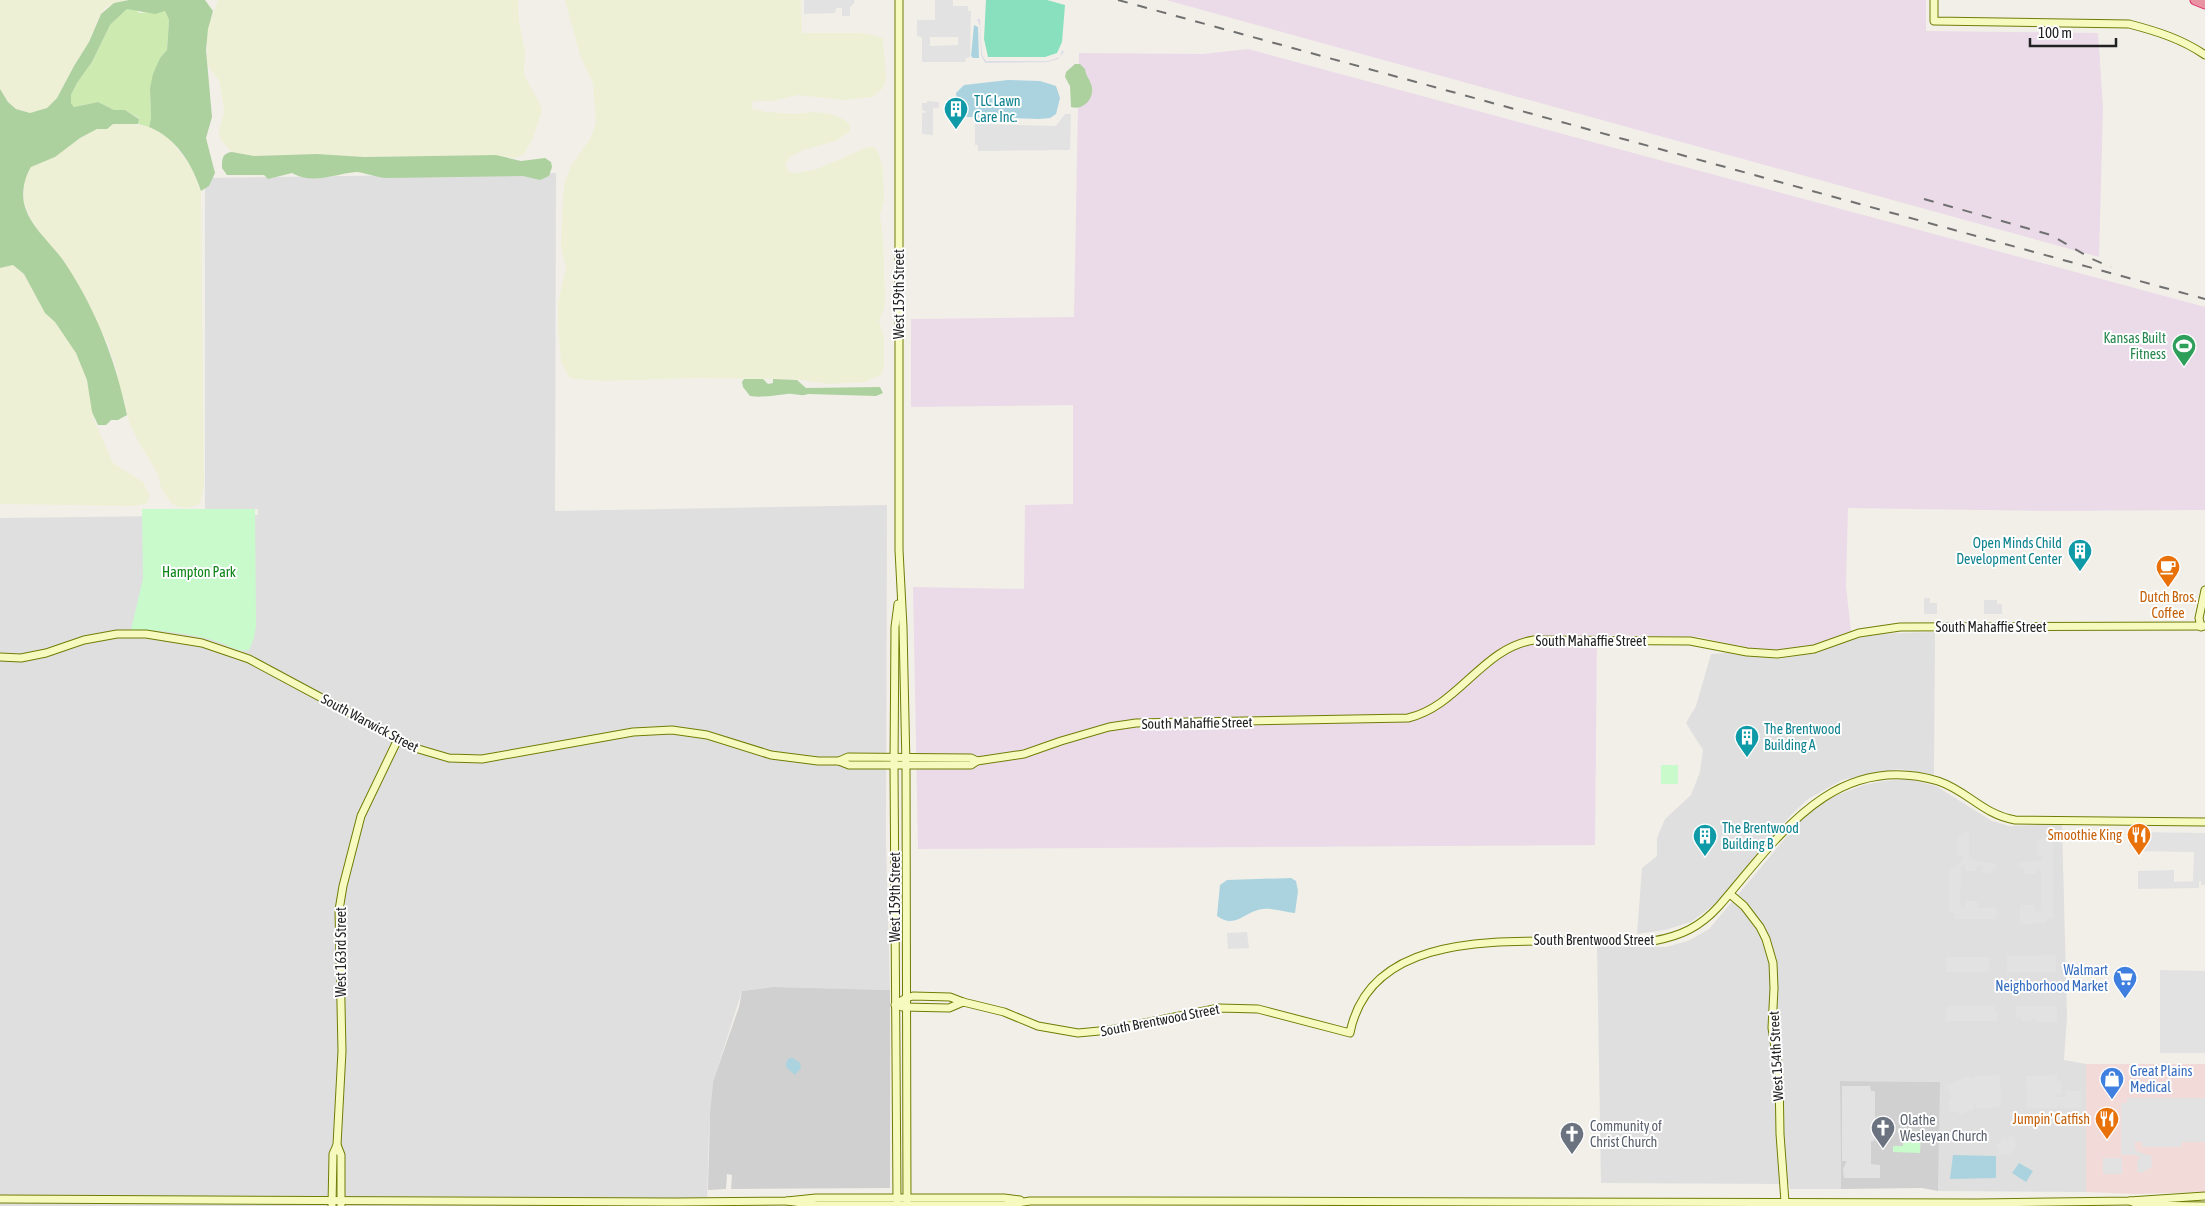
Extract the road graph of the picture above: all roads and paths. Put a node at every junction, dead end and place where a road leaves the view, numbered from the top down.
1 (899, 0) edge
2 (1934, 0) edge
3 (2195, 0) edge
4 (2205, 4) edge
5 (2205, 55) edge
6 (899, 588) junction
7 (2205, 590) edge
8 (2204, 627) edge
9 (0, 657) edge
10 (398, 739) junction
11 (894, 757) junction
12 (906, 758) junction
13 (839, 761) junction
14 (977, 762) junction
15 (894, 766) junction
16 (906, 766) junction
17 (2205, 822) edge
18 (1730, 894) junction
19 (906, 998) junction
20 (963, 1002) junction
21 (896, 1005) junction
22 (906, 1009) junction
23 (337, 1145) junction
24 (2205, 1196) edge
25 (0, 1200) edge
26 (2129, 1201) junction
27 (1785, 1202) junction
28 (332, 1203) edge
29 (341, 1203) edge
30 (897, 1203) edge
31 (907, 1203) edge
32 (2205, 1206) edge

1 - 6 street, West 159th Street
2 - 5 street
3 - 4 highway
6 - 11 street, West 159th Street
6 - 12 street, West 159th Street
7 - 8 street
8 - 14 street, South Mahaffie Street
9 - 10 street, South Warwick Street
10 - 13 street, South Warwick Street
10 - 23 street, West 163rd Street
11 - 12 street, South Warwick Street
11 - 13 street, South Warwick Street
11 - 15 street, West 159th Street
12 - 14 street, South Warwick Street
12 - 16 street, West 159th Street
13 - 15 street, South Warwick Street
14 - 16 street, South Mahaffie Street
15 - 16 street, South Warwick Street
15 - 21 street, West 159th Street
16 - 19 street, West 159th Street
17 - 18 street, South Brentwood Street
18 - 20 street, South Brentwood Street
18 - 27 street, West 154th Street
19 - 20 street
19 - 21 street
19 - 22 street, West 159th Street
20 - 22 street
21 - 22 street
21 - 30 street, West 159th Street
22 - 31 street, West 159th Street
23 - 28 street, West 163rd Street
23 - 29 street, West 163rd Street
24 - 26 street
25 - 28 street
26 - 27 street
26 - 32 street
27 - 31 street
28 - 29 street
29 - 30 street
30 - 31 street

